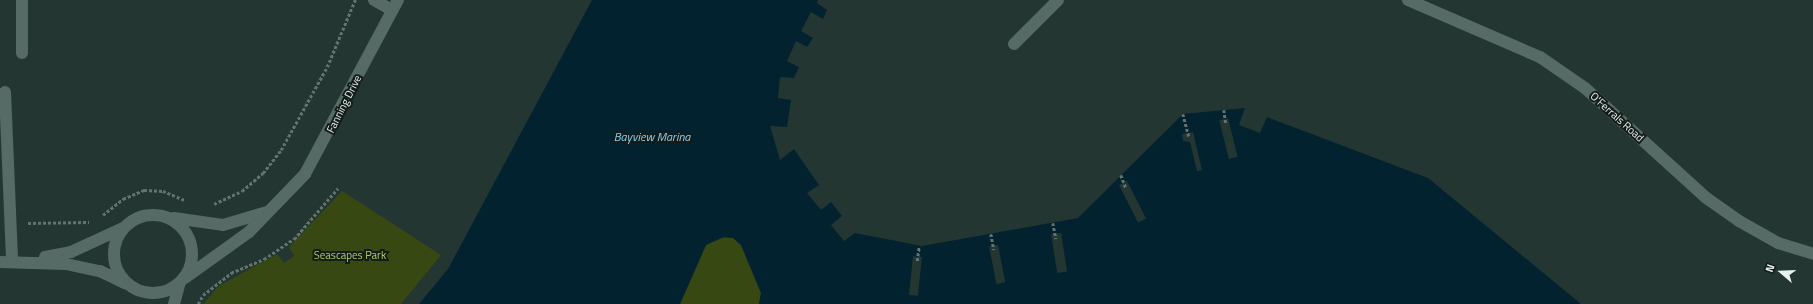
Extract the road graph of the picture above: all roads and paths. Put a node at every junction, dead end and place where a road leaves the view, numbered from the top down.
1 (22, 0) edge
2 (356, 0) edge
3 (374, 0) edge
4 (1058, 0) edge
5 (1408, 0) edge
6 (395, 5) edge
7 (1014, 44) dead end
8 (22, 53) dead end
9 (5, 92) dead end
10 (1224, 110) dead end
11 (1183, 114) dead end
12 (1226, 124) dead end
13 (1189, 136) dead end
14 (1121, 175) dead end
15 (338, 188) dead end
16 (1126, 188) dead end
17 (188, 201) dead end
18 (281, 202) junction
19 (207, 205) dead end
20 (164, 216) junction
21 (97, 219) dead end
22 (93, 220) dead end
23 (1053, 223) dead end
24 (10, 224) junction
25 (126, 226) junction
26 (991, 234) dead end
27 (1056, 238) dead end
28 (919, 246) dead end
29 (994, 250) dead end
30 (1813, 254) edge
31 (6, 261) edge
32 (917, 261) dead end
33 (182, 281) junction
34 (130, 286) junction
35 (141, 304) edge
36 (174, 304) edge
37 (198, 304) edge

1 - 8 street
2 - 19 path
3 - 6 street
4 - 7 street
5 - 30 street, O'Ferrals Road
6 - 18 street, Fanning Drive
9 - 24 street
10 - 12 path
11 - 13 path
14 - 16 path
15 - 37 path
17 - 21 path
18 - 20 street, Fanning Drive
18 - 33 street, Fanning Drive
20 - 25 street
20 - 33 street
22 - 24 path
23 - 27 path
24 - 31 street
25 - 31 street
25 - 34 street
26 - 29 path
28 - 32 path
31 - 34 street
33 - 34 street
33 - 36 street
34 - 35 street

